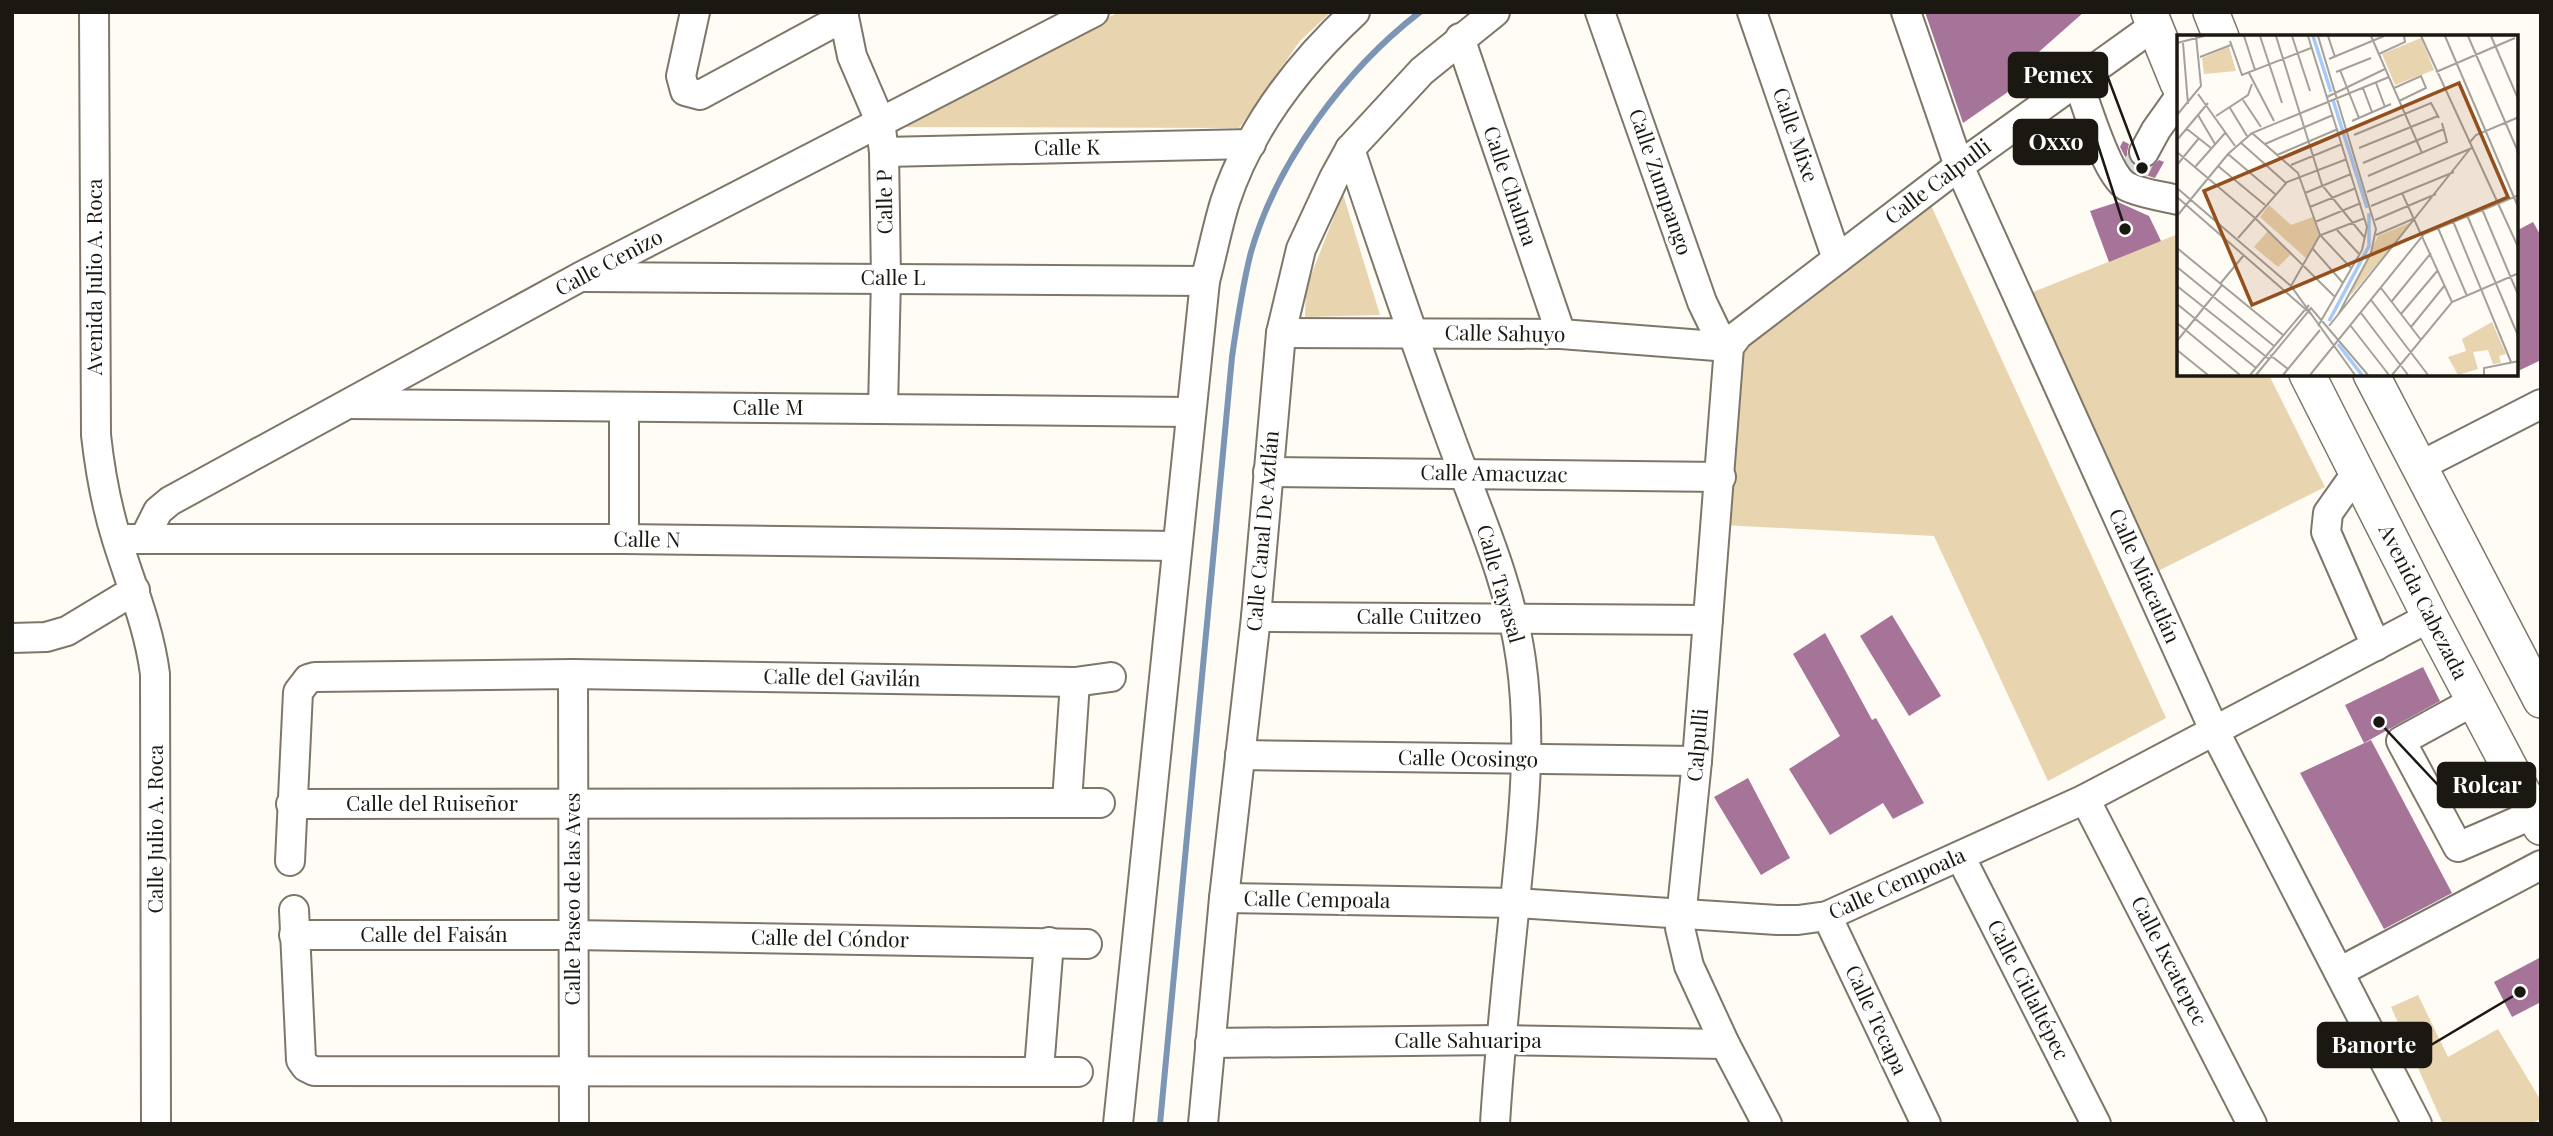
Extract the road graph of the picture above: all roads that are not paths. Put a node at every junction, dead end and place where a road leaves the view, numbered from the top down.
1 (94, 12) edge
2 (695, 12) edge
3 (1094, 12) edge
4 (1356, 12) edge
5 (1495, 12) edge
6 (1600, 12) edge
7 (1752, 12) edge
8 (1906, 12) edge
9 (2211, 12) edge
10 (843, 15) edge
11 (2151, 19) edge
12 (2220, 35) edge
13 (1460, 38) junction
14 (2177, 78) edge
15 (2077, 79) junction
16 (2177, 101) edge
17 (880, 121) junction
18 (1251, 144) junction
19 (1350, 149) junction
20 (884, 152) junction
21 (1959, 166) junction
22 (2135, 171) junction
23 (2177, 199) edge
24 (1837, 259) junction
25 (580, 277) junction
26 (886, 278) junction
27 (1205, 281) junction
28 (1281, 333) junction
29 (1412, 334) junction
30 (1560, 334) junction
31 (1729, 347) junction
32 (2308, 376) edge
33 (2372, 376) edge
34 (346, 404) junction
35 (2541, 404) edge
36 (624, 408) junction
37 (883, 409) junction
38 (1190, 412) junction
39 (2420, 466) junction
40 (1268, 472) junction
41 (2357, 472) junction
42 (1464, 474) junction
43 (1721, 477) junction
44 (131, 539) junction
45 (624, 539) junction
46 (1177, 546) junction
47 (135, 590) junction
48 (1256, 617) junction
49 (1514, 617) junction
50 (2430, 617) junction
51 (1708, 620) junction
52 (12, 638) edge
53 (2376, 646) junction
54 (573, 674) junction
55 (1111, 677) dead end
56 (2536, 678) edge
57 (1075, 681) junction
58 (2474, 701) junction
59 (2215, 732) junction
60 (1240, 755) junction
61 (1527, 760) junction
62 (1697, 761) junction
63 (2085, 799) junction
64 (1067, 802) junction
65 (573, 803) junction
66 (1100, 803) dead end
67 (291, 804) junction
68 (2537, 821) edge
69 (1960, 856) junction
70 (290, 862) dead end
71 (2541, 865) edge
72 (1224, 898) junction
73 (1515, 903) junction
74 (1680, 913) junction
75 (1827, 916) junction
76 (573, 935) junction
77 (1049, 942) junction
78 (1087, 944) dead end
79 (2339, 972) junction
80 (1500, 1040) junction
81 (1210, 1043) junction
82 (1725, 1044) junction
83 (1039, 1070) junction
84 (574, 1071) junction
85 (1078, 1072) dead end
86 (156, 1124) edge
87 (574, 1124) edge
88 (1118, 1124) edge
89 (1203, 1124) edge
90 (1494, 1124) edge
91 (1767, 1124) edge
92 (1926, 1124) edge
93 (2096, 1124) edge
94 (2252, 1124) edge
95 (2417, 1124) edge

1 - 44 street, Avenida Julio A. Roca
2 - 10 street
3 - 17 street, Calle Cenizo
4 - 18 street
5 - 13 street, Calle Canal De Aztlán
6 - 31 street, Calle Zumpango
7 - 24 street, Calle Mixe
8 - 21 street, Calle Miacatlán
9 - 12 main road
10 - 17 street, Calle P
11 - 14 main road
11 - 15 street, Calle Calpulli
13 - 19 street, Calle Canal De Aztlán
13 - 30 street, Calle Chalma
15 - 21 street, Calle Calpulli
15 - 22 street
16 - 22 street
17 - 20 street, Calle P
17 - 25 street, Calle Cenizo
18 - 20 street, Calle K
18 - 27 street
19 - 28 street, Calle Canal De Aztlán
19 - 29 street, Calle Tayasal
20 - 26 street, Calle P
21 - 24 street, Calle Calpulli
21 - 59 street, Calle Miacatlán
22 - 23 street
24 - 31 street, Calle Calpulli
25 - 26 street, Calle L
25 - 34 street, Calle Cenizo
26 - 27 street, Calle L
26 - 37 street, Calle P
27 - 38 street
28 - 29 street, Calle Sahuyo
28 - 40 street, Calle Canal De Aztlán
29 - 30 street, Calle Sahuyo
29 - 42 street, Calle Tayasal
30 - 31 street, Calle Sahuyo
31 - 43 street, Calpulli
32 - 41 main road, Avenida Cabezada
33 - 39 main road
34 - 36 street, Calle M
34 - 44 street, Calle Cenizo
35 - 39 street
36 - 37 street, Calle M
36 - 45 street
37 - 38 street, Calle M
38 - 46 street
39 - 56 main road
40 - 42 street, Calle Amacuzac
40 - 48 street, Calle Canal De Aztlán
41 - 50 main road, Avenida Cabezada
41 - 53 street
42 - 43 street, Calle Amacuzac
42 - 49 street, Calle Tayasal
43 - 51 street, Calpulli
44 - 45 street, Calle N
44 - 47 street, Calle Julio A. Roca
45 - 46 street, Calle N
46 - 88 street
47 - 52 street
47 - 86 street, Calle Julio A. Roca
48 - 49 street, Calle Cuitzeo
48 - 60 street, Calle Canal De Aztlán
49 - 51 street, Calle Cuitzeo
49 - 61 street, Calle Tayasal
50 - 53 street, Calle Cempoala
50 - 58 main road, Avenida Cabezada
51 - 62 street, Calpulli
53 - 59 street, Calle Cempoala
54 - 57 street, Calle del Gavilán
54 - 65 street, Calle Paseo de las Aves
54 - 67 street
55 - 57 street, Calle del Gavilán
57 - 64 street
58 - 68 main road, Avenida Cabezada
58 - 68 street
59 - 63 street, Calle Cempoala
59 - 79 street, Calle Miacatlán
60 - 61 street, Calle Ocosingo
60 - 72 street, Calle Canal De Aztlán
61 - 62 street, Calle Ocosingo
61 - 73 street, Calle Tayasal
62 - 74 street, Calpulli
63 - 69 street, Calle Cempoala
63 - 94 street, Calle Ixcatepec
64 - 65 street
64 - 66 street
65 - 67 street, Calle del Ruiseñor
65 - 76 street, Calle Paseo de las Aves
67 - 70 street
69 - 75 street, Calle Cempoala
69 - 93 street, Calle Citlaltépec
71 - 79 street
72 - 73 street, Calle Cempoala
72 - 81 street, Calle Canal De Aztlán
73 - 74 street, Calle Cempoala
73 - 80 street, Calle Tayasal
74 - 75 street, Calle Cempoala
74 - 82 street, Calpulli
75 - 92 street, Calle Tecapa
76 - 77 street, Calle del Cóndor
76 - 84 street, Calle Paseo de las Aves
76 - 84 street, Calle del Faisán
77 - 78 street, Calle del Cóndor
77 - 83 street
79 - 95 street, Calle Miacatlán
80 - 81 street, Calle Sahuaripa
80 - 82 street, Calle Sahuaripa
80 - 90 street, Calle Tayasal
81 - 89 street, Calle Canal De Aztlán
82 - 91 street, Calpulli
83 - 84 street
83 - 85 street
84 - 87 street, Calle Paseo de las Aves

